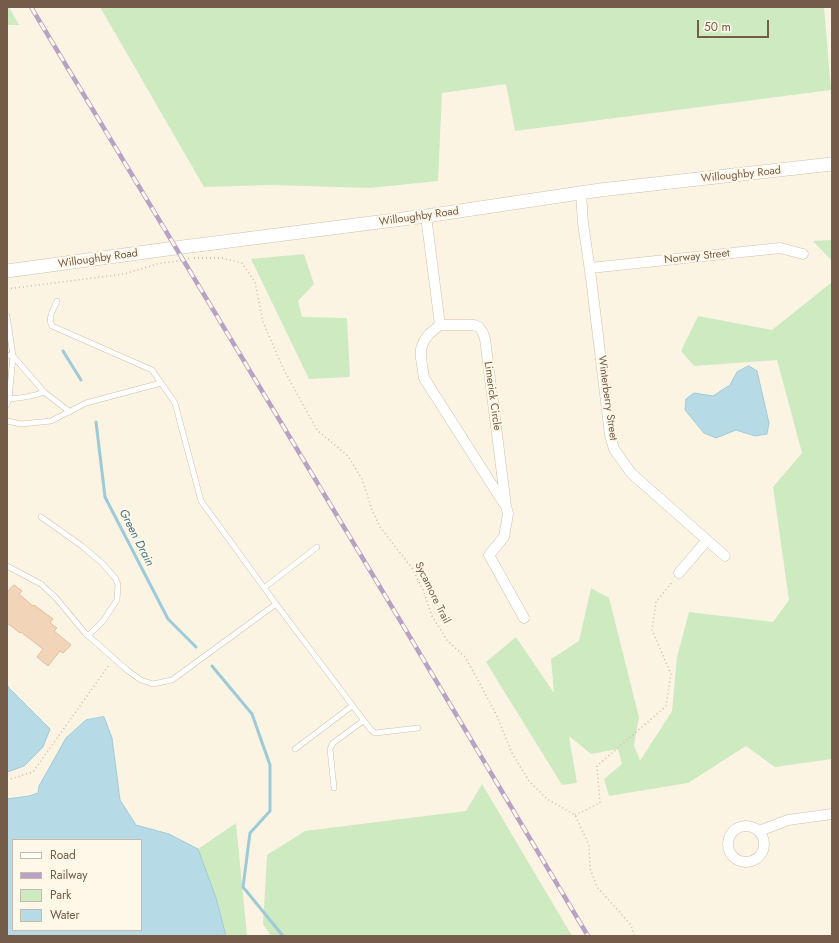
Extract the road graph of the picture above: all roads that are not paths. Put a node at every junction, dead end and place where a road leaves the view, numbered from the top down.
1 (832, 164) edge
2 (581, 193) junction
3 (426, 216) junction
4 (803, 254) dead end
5 (590, 268) junction
6 (7, 271) edge
7 (57, 301) dead end
8 (7, 316) edge
9 (7, 319) edge
10 (440, 325) junction
11 (7, 355) edge
12 (13, 356) junction
13 (161, 384) junction
14 (44, 392) junction
15 (9, 399) junction
16 (7, 405) edge
17 (70, 412) junction
18 (7, 421) edge
19 (506, 506) junction
20 (41, 517) dead end
21 (707, 540) junction
22 (317, 547) dead end
23 (725, 556) dead end
24 (7, 566) edge
25 (679, 573) road end
26 (264, 588) junction
27 (276, 604) junction
28 (524, 618) dead end
29 (88, 636) junction
30 (352, 706) junction
31 (363, 721) junction
32 (418, 728) dead end
33 (295, 749) dead end
34 (334, 788) dead end
35 (832, 814) edge
36 (758, 831) dead end

1 - 2 street, Willoughby Road
2 - 3 street, Willoughby Road
2 - 5 street, Winterberry Street
3 - 6 street, Willoughby Road
3 - 10 street
4 - 5 street, Norway Street
5 - 21 street, Winterberry Street
7 - 13 lane
8 - 9 lane
9 - 12 lane
10 - 19 street
10 - 19 street, Limerick Circle
11 - 12 lane
12 - 14 lane
12 - 15 lane
13 - 17 lane
13 - 26 lane
14 - 15 lane
14 - 17 lane
15 - 16 lane
17 - 18 lane
19 - 28 street, Limerick Circle
20 - 29 lane
21 - 23 street, Winterberry Street
21 - 25 street
22 - 26 lane
24 - 29 lane
26 - 27 lane
27 - 29 lane
27 - 30 lane
30 - 31 lane
30 - 33 lane
31 - 32 lane
31 - 34 lane
35 - 36 street

